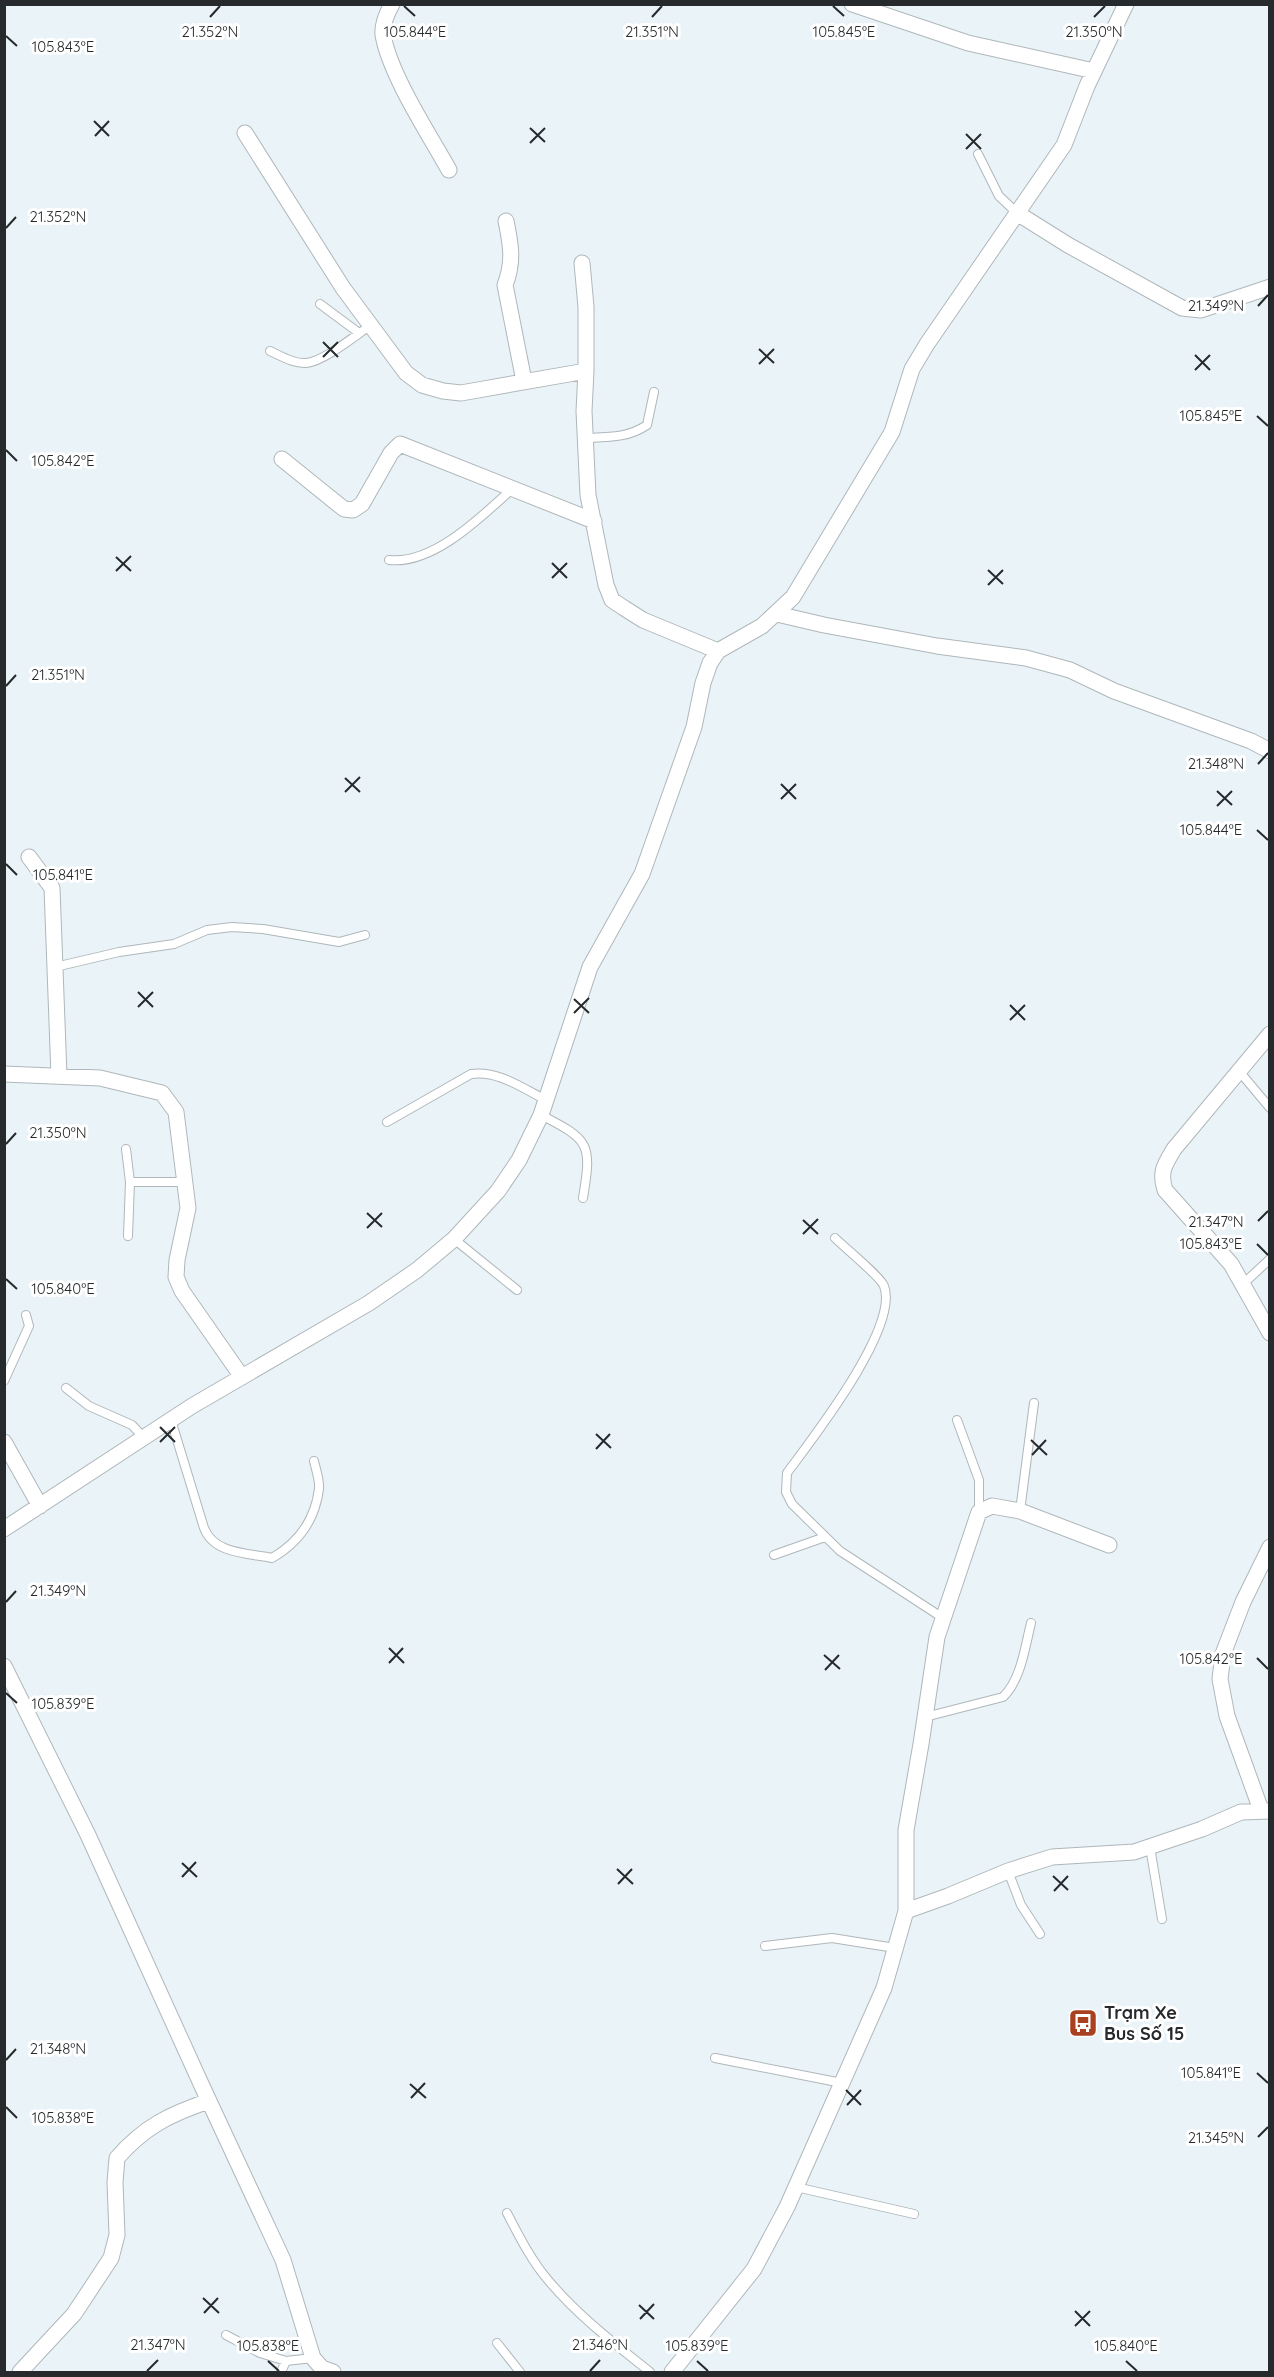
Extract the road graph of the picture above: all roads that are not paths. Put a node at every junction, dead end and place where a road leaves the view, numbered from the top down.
1 (392, 4) edge
2 (852, 4) edge
3 (1126, 4) edge
4 (1094, 71) junction
5 (245, 133) dead end
6 (978, 154) dead end
7 (449, 170) dead end
8 (1017, 213) junction
9 (506, 221) dead end
10 (582, 263) dead end
11 (1269, 287) edge
12 (320, 304) dead end
13 (365, 329) junction
14 (270, 351) dead end
15 (586, 371) junction
16 (524, 381) junction
17 (654, 392) dead end
18 (585, 438) junction
19 (282, 459) dead end
20 (512, 489) junction
21 (594, 521) junction
22 (389, 560) dead end
23 (777, 614) junction
24 (718, 651) junction
25 (1269, 751) edge
26 (29, 857) dead end
27 (365, 935) dead end
28 (53, 967) junction
29 (1269, 1034) edge
30 (1239, 1071) junction
31 (4, 1074) edge
32 (59, 1076) junction
33 (546, 1100) junction
34 (1269, 1108) edge
35 (541, 1115) junction
36 (387, 1122) dead end
37 (126, 1149) dead end
38 (130, 1182) junction
39 (185, 1182) junction
40 (583, 1198) dead end
41 (128, 1236) dead end
42 (454, 1239) junction
43 (835, 1239) dead end
44 (1269, 1258) edge
45 (1243, 1284) junction
46 (518, 1290) dead end
47 (26, 1314) dead end
48 (1269, 1333) edge
49 (242, 1377) junction
50 (4, 1381) edge
51 (66, 1388) dead end
52 (1034, 1403) dead end
53 (171, 1420) junction
54 (957, 1420) dead end
55 (144, 1438) junction
56 (4, 1442) edge
57 (314, 1461) dead end
58 (40, 1506) junction
59 (1020, 1511) junction
60 (979, 1512) junction
61 (4, 1529) edge
62 (825, 1537) junction
63 (1109, 1545) dead end
64 (1269, 1547) edge
65 (774, 1555) dead end
66 (943, 1618) junction
67 (1031, 1623) dead end
68 (4, 1666) edge
69 (925, 1717) junction
70 (1265, 1811) edge
71 (1150, 1847) junction
72 (1008, 1871) junction
73 (906, 1911) junction
74 (1162, 1919) dead end
75 (1040, 1934) dead end
76 (765, 1946) dead end
77 (895, 1948) junction
78 (715, 2058) dead end
79 (842, 2083) junction
80 (209, 2101) junction
81 (796, 2187) junction
82 (507, 2213) dead end
83 (914, 2214) dead end
84 (226, 2335) dead end
85 (497, 2343) dead end
86 (313, 2358) junction
87 (286, 2361) junction
88 (20, 2373) edge
89 (281, 2373) edge
90 (333, 2373) edge
91 (520, 2373) edge
92 (650, 2373) edge
93 (672, 2373) edge

1 - 7 street
2 - 4 street
3 - 4 street
4 - 8 street
5 - 13 street
6 - 8 lane
8 - 11 street
8 - 23 street
9 - 16 street
10 - 15 street
12 - 13 lane
13 - 14 lane
13 - 16 street
15 - 16 street
15 - 18 street
17 - 18 lane
18 - 21 street
19 - 20 street
20 - 21 street
20 - 22 lane
21 - 24 street
23 - 24 street
23 - 25 street
24 - 33 street
26 - 28 street
27 - 28 lane
28 - 32 street
29 - 30 street
30 - 34 lane
30 - 45 street
31 - 32 street
32 - 39 street
33 - 35 street
33 - 36 lane
35 - 40 lane
35 - 42 street
37 - 38 lane
38 - 39 lane
38 - 41 lane
39 - 49 street
42 - 46 lane
42 - 49 street
43 - 62 lane
44 - 45 lane
45 - 48 street
47 - 50 lane
49 - 53 street
51 - 55 lane
52 - 59 lane
53 - 55 street
53 - 57 lane
54 - 60 lane
55 - 58 street
56 - 58 street
58 - 61 street
59 - 60 street
59 - 63 street
60 - 66 street
62 - 65 lane
62 - 66 lane
64 - 70 street
66 - 69 street
67 - 69 lane
68 - 80 street
69 - 73 street
70 - 71 street
71 - 72 street
71 - 74 lane
72 - 73 street
72 - 75 lane
73 - 77 street
76 - 77 lane
77 - 79 street
78 - 79 lane
79 - 81 street
80 - 86 street
80 - 88 street
81 - 83 lane
81 - 93 street
82 - 92 lane
84 - 87 lane
85 - 91 lane
86 - 87 lane
86 - 90 street
87 - 89 lane

